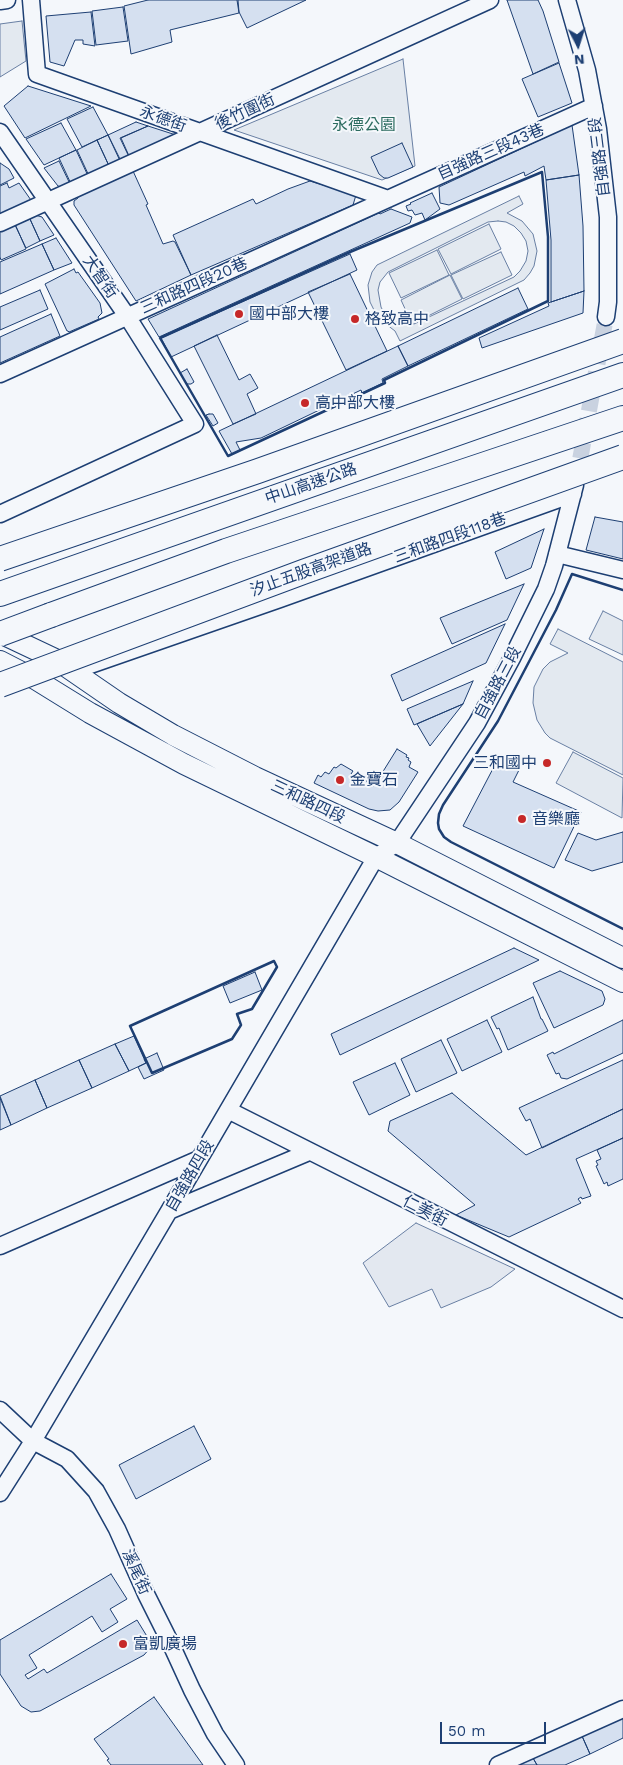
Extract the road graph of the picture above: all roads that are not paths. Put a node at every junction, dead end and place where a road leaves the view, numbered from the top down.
1 (7, 0) edge
2 (31, 0) edge
3 (490, 0) edge
4 (567, 0) edge
5 (0, 1) edge
6 (594, 106) junction
7 (0, 132) edge
8 (201, 133) junction
9 (388, 199) junction
10 (48, 202) junction
11 (0, 224) edge
12 (612, 305) tunnel mouth
13 (127, 316) junction
14 (623, 341) edge
15 (0, 374) edge
16 (623, 375) edge
17 (623, 418) edge
18 (623, 457) edge
19 (574, 489) joint
20 (0, 514) edge
21 (557, 554) junction
22 (0, 559) edge
23 (623, 570) edge
24 (9, 590) edge
25 (0, 634) edge
26 (0, 662) edge
27 (72, 671) junction
28 (0, 685) edge
29 (397, 843) junction
30 (376, 857) junction
31 (623, 958) edge
32 (623, 982) edge
33 (228, 1110) junction
34 (308, 1152) junction
35 (199, 1159) junction
36 (169, 1211) junction
37 (0, 1246) edge
38 (623, 1310) edge
39 (0, 1410) edge
40 (33, 1441) junction
41 (0, 1493) edge
42 (623, 1709) edge
43 (236, 1765) edge
44 (498, 1765) edge

1 - 5 street
2 - 8 street, 永德街
3 - 8 street, 後竹圍街
4 - 6 street, 自強路三段
6 - 9 street, 自強路三段43巷
6 - 12 street, 自強路三段
7 - 10 street, 大智街
8 - 9 street, 永德街
8 - 10 street, 後竹圍街
9 - 13 street, 三和路四段20巷
10 - 11 street, 後竹圍街
10 - 13 street, 大智街
13 - 15 street, 三和路四段20巷
13 - 20 street, 大智街
14 - 22 highway, bridge
16 - 24 highway, 中山高速公路
17 - 25 highway, bridge
18 - 28 highway, 汐止五股高架道路, bridge
19 - 21 street, 自強路三段
19 - 27 street, 三和路四段118巷
21 - 23 street
21 - 29 street, 自強路三段
25 - 27 main road, 三和路四段
26 - 30 main road, 三和路四段
27 - 29 main road, 三和路四段
29 - 30 street, 自強路三段
29 - 31 main road, 三和路四段
30 - 32 main road, 三和路四段
30 - 33 street, 自強路四段
33 - 34 street, 仁美街
33 - 35 street, 自強路四段
34 - 36 street
34 - 38 street, 仁美街
35 - 36 street, 自強路四段
35 - 37 street
36 - 40 street, 自強路四段
39 - 40 street, 溪尾街
40 - 41 street, 自強路四段
40 - 43 street, 溪尾街
42 - 44 street

